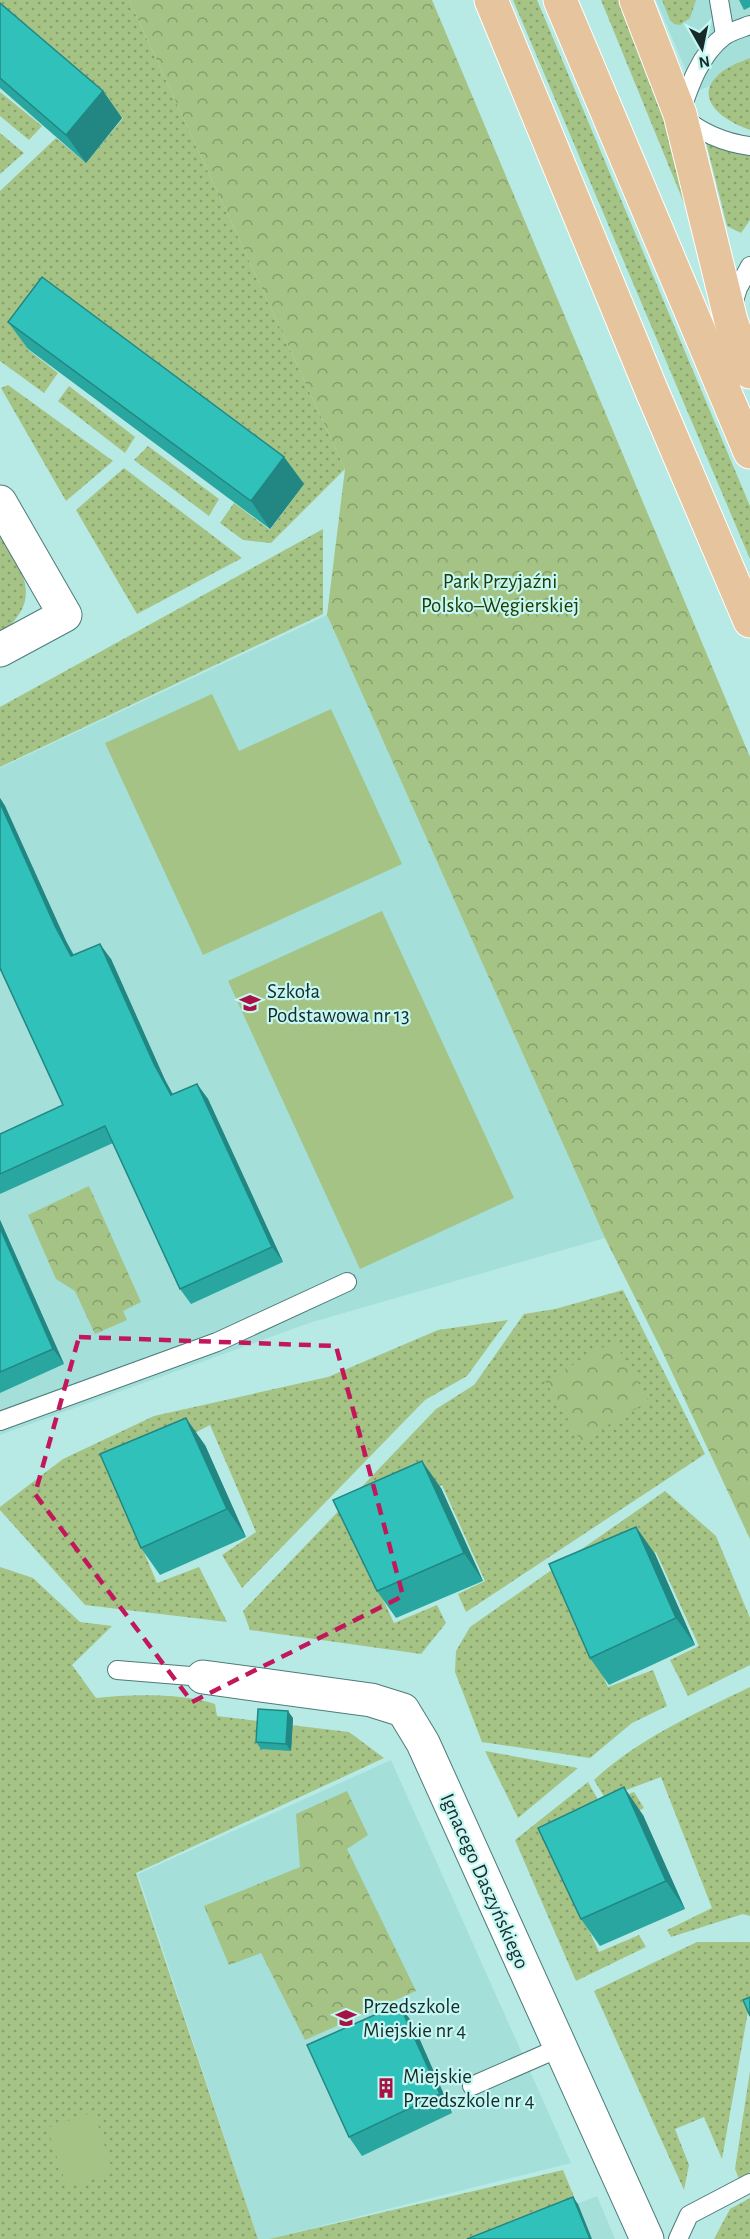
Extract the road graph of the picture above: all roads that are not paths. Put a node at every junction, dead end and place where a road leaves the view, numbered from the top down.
1 (491, 0) edge
2 (560, 0) edge
3 (636, 0) edge
4 (719, 0) edge
5 (750, 25) edge
6 (725, 35) junction
7 (680, 114) junction
8 (750, 146) edge
9 (750, 266) edge
10 (731, 321) junction
11 (750, 372) edge
12 (750, 452) edge
13 (0, 502) edge
14 (750, 621) edge
15 (0, 650) edge
16 (347, 1282) dead end
17 (0, 1421) edge
18 (117, 1670) dead end
19 (203, 1677) joint
20 (559, 2048) junction
21 (472, 2086) dead end
22 (750, 2183) edge
23 (647, 2239) edge
24 (678, 2239) edge

1 - 14 main road
2 - 12 main road
3 - 7 main road
4 - 6 lane
5 - 6 lane
6 - 7 lane
7 - 8 lane
7 - 10 main road
9 - 10 lane
10 - 11 main road
13 - 15 street
16 - 17 lane
18 - 19 lane
19 - 20 street, Ignacego Daszyńskiego
20 - 21 lane
20 - 23 street, Ignacego Daszyńskiego
22 - 24 lane

